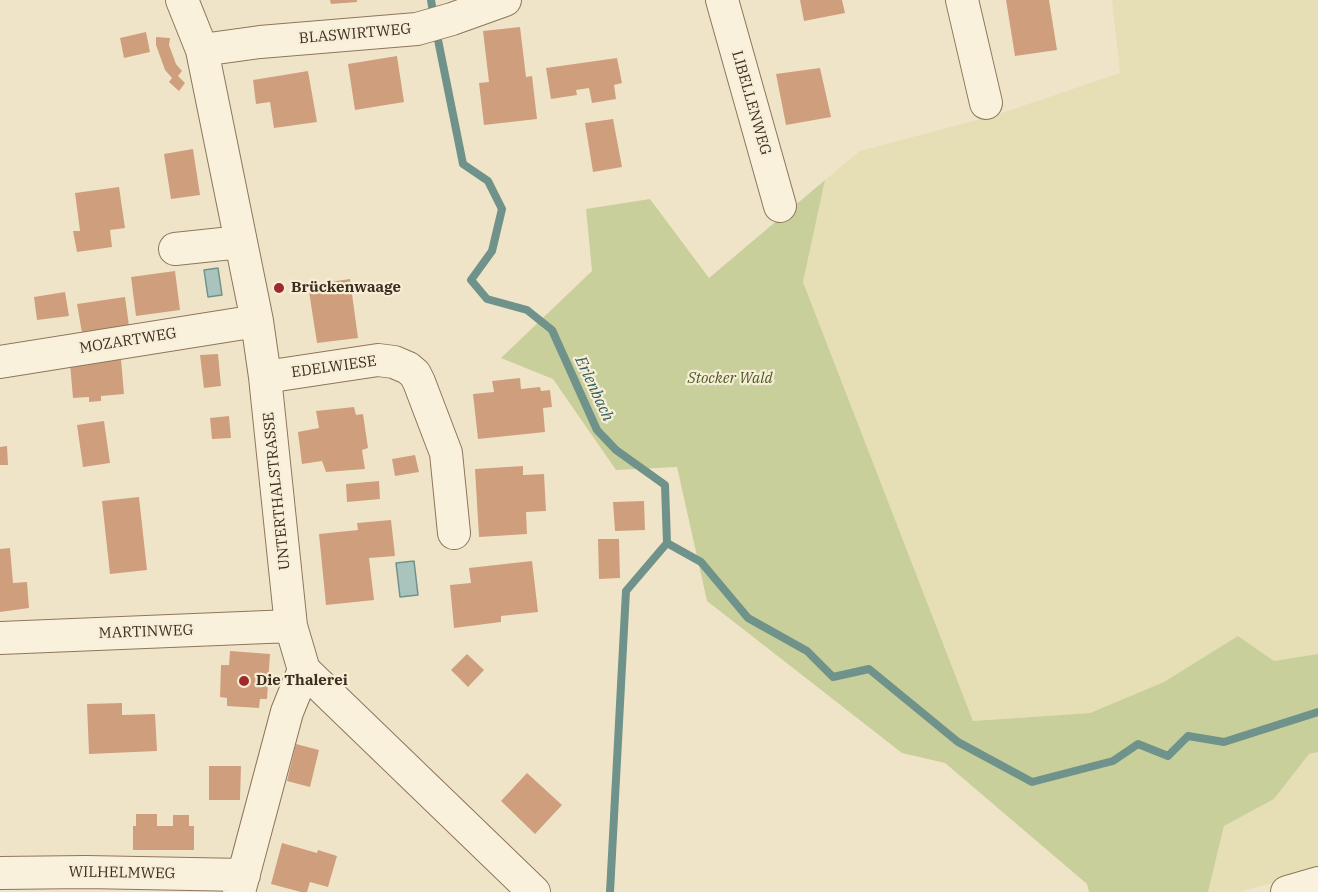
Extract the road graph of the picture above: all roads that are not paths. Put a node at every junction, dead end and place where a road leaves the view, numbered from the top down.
1 (182, 0) edge
2 (506, 0) edge
3 (722, 0) edge
4 (962, 0) edge
5 (202, 50) junction
6 (986, 104) dead end
7 (780, 206) dead end
8 (241, 242) junction
9 (175, 249) dead end
10 (257, 321) junction
11 (0, 362) edge
12 (265, 377) junction
13 (454, 533) dead end
14 (291, 626) junction
15 (0, 639) edge
16 (304, 670) junction
17 (0, 873) edge
18 (242, 883) edge
19 (1318, 883) edge
20 (534, 892) edge
21 (1287, 892) edge

1 - 5 street, UNTERTHALSTRASSE
2 - 5 street, BLASWIRTWEG
3 - 7 street, LIBELLENWEG
4 - 6 street
5 - 8 street, UNTERTHALSTRASSE
8 - 9 street
8 - 10 street, UNTERTHALSTRASSE
10 - 11 street, MOZARTWEG
10 - 12 street, UNTERTHALSTRASSE
12 - 13 street, EDELWIESE
12 - 14 street, UNTERTHALSTRASSE
14 - 15 street, MARTINWEG
14 - 16 street, UNTERTHALSTRASSE
16 - 18 street
16 - 20 street, UNTERTHALSTRASSE
17 - 18 street, WILHELMWEG
19 - 21 street

